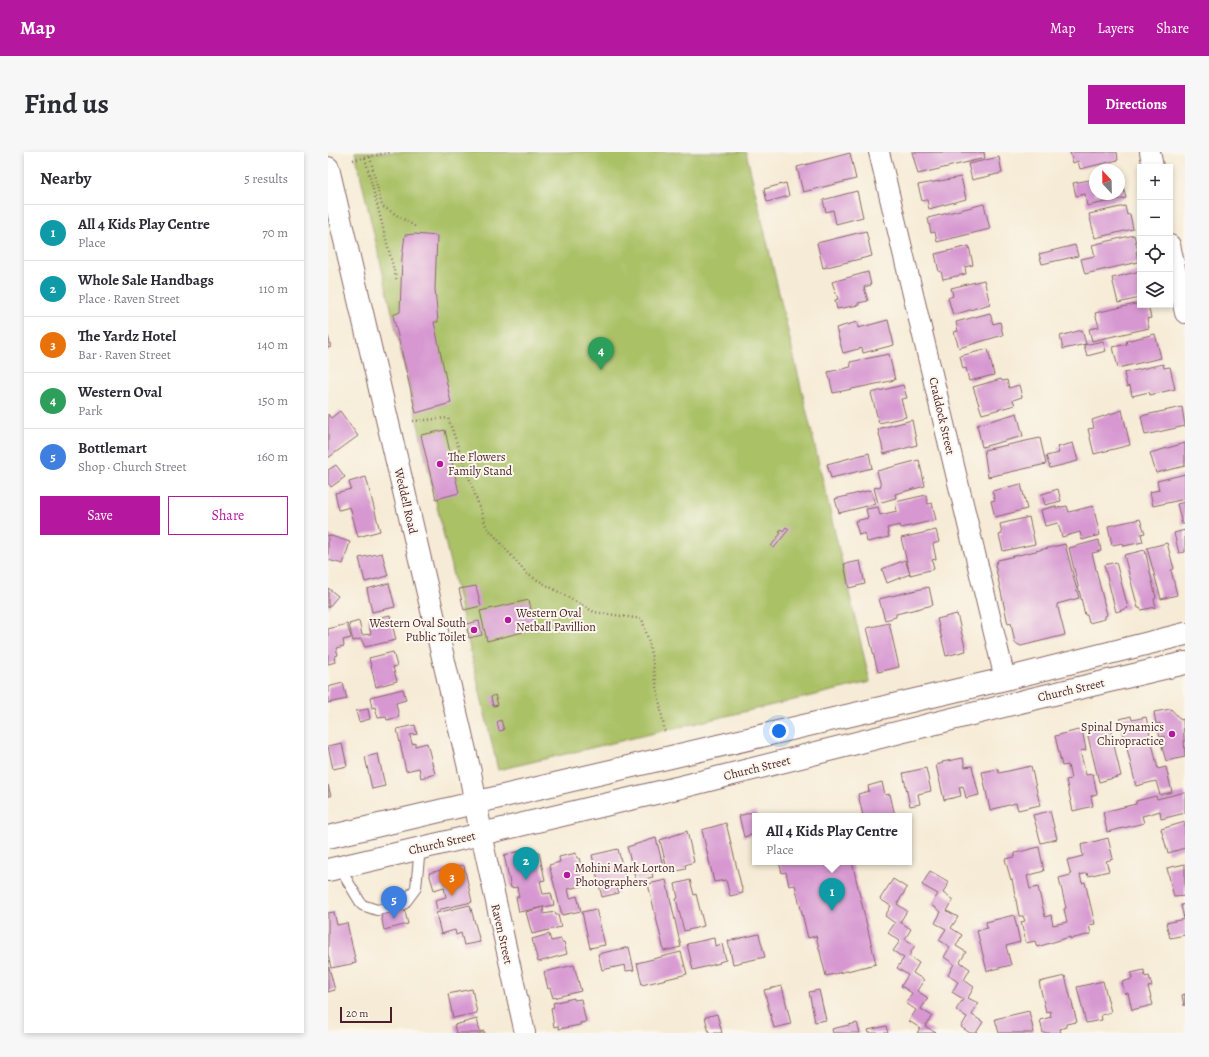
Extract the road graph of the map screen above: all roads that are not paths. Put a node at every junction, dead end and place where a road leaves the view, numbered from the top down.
1 (879, 152) edge
2 (1150, 152) edge
3 (1152, 164) edge
4 (328, 168) edge
5 (335, 230) edge
6 (1173, 259) edge
7 (1185, 313) edge
8 (1185, 634) edge
9 (1185, 663) edge
10 (1005, 679) junction
11 (476, 803) junction
12 (481, 834) junction
13 (328, 837) edge
14 (420, 848) junction
15 (334, 869) edge
16 (525, 1033) edge

1 - 10 street, Craddock Street
2 - 3 street
4 - 5 main road, Weddell Road
5 - 11 main road, Weddell Road
6 - 7 street
8 - 10 main road
9 - 12 main road, Church Street
10 - 11 main road
11 - 12 main road, Weddell Road
11 - 13 main road
12 - 14 main road, Church Street
12 - 16 street, Raven Street
14 - 15 main road, Church Street
14 - 15 lane

